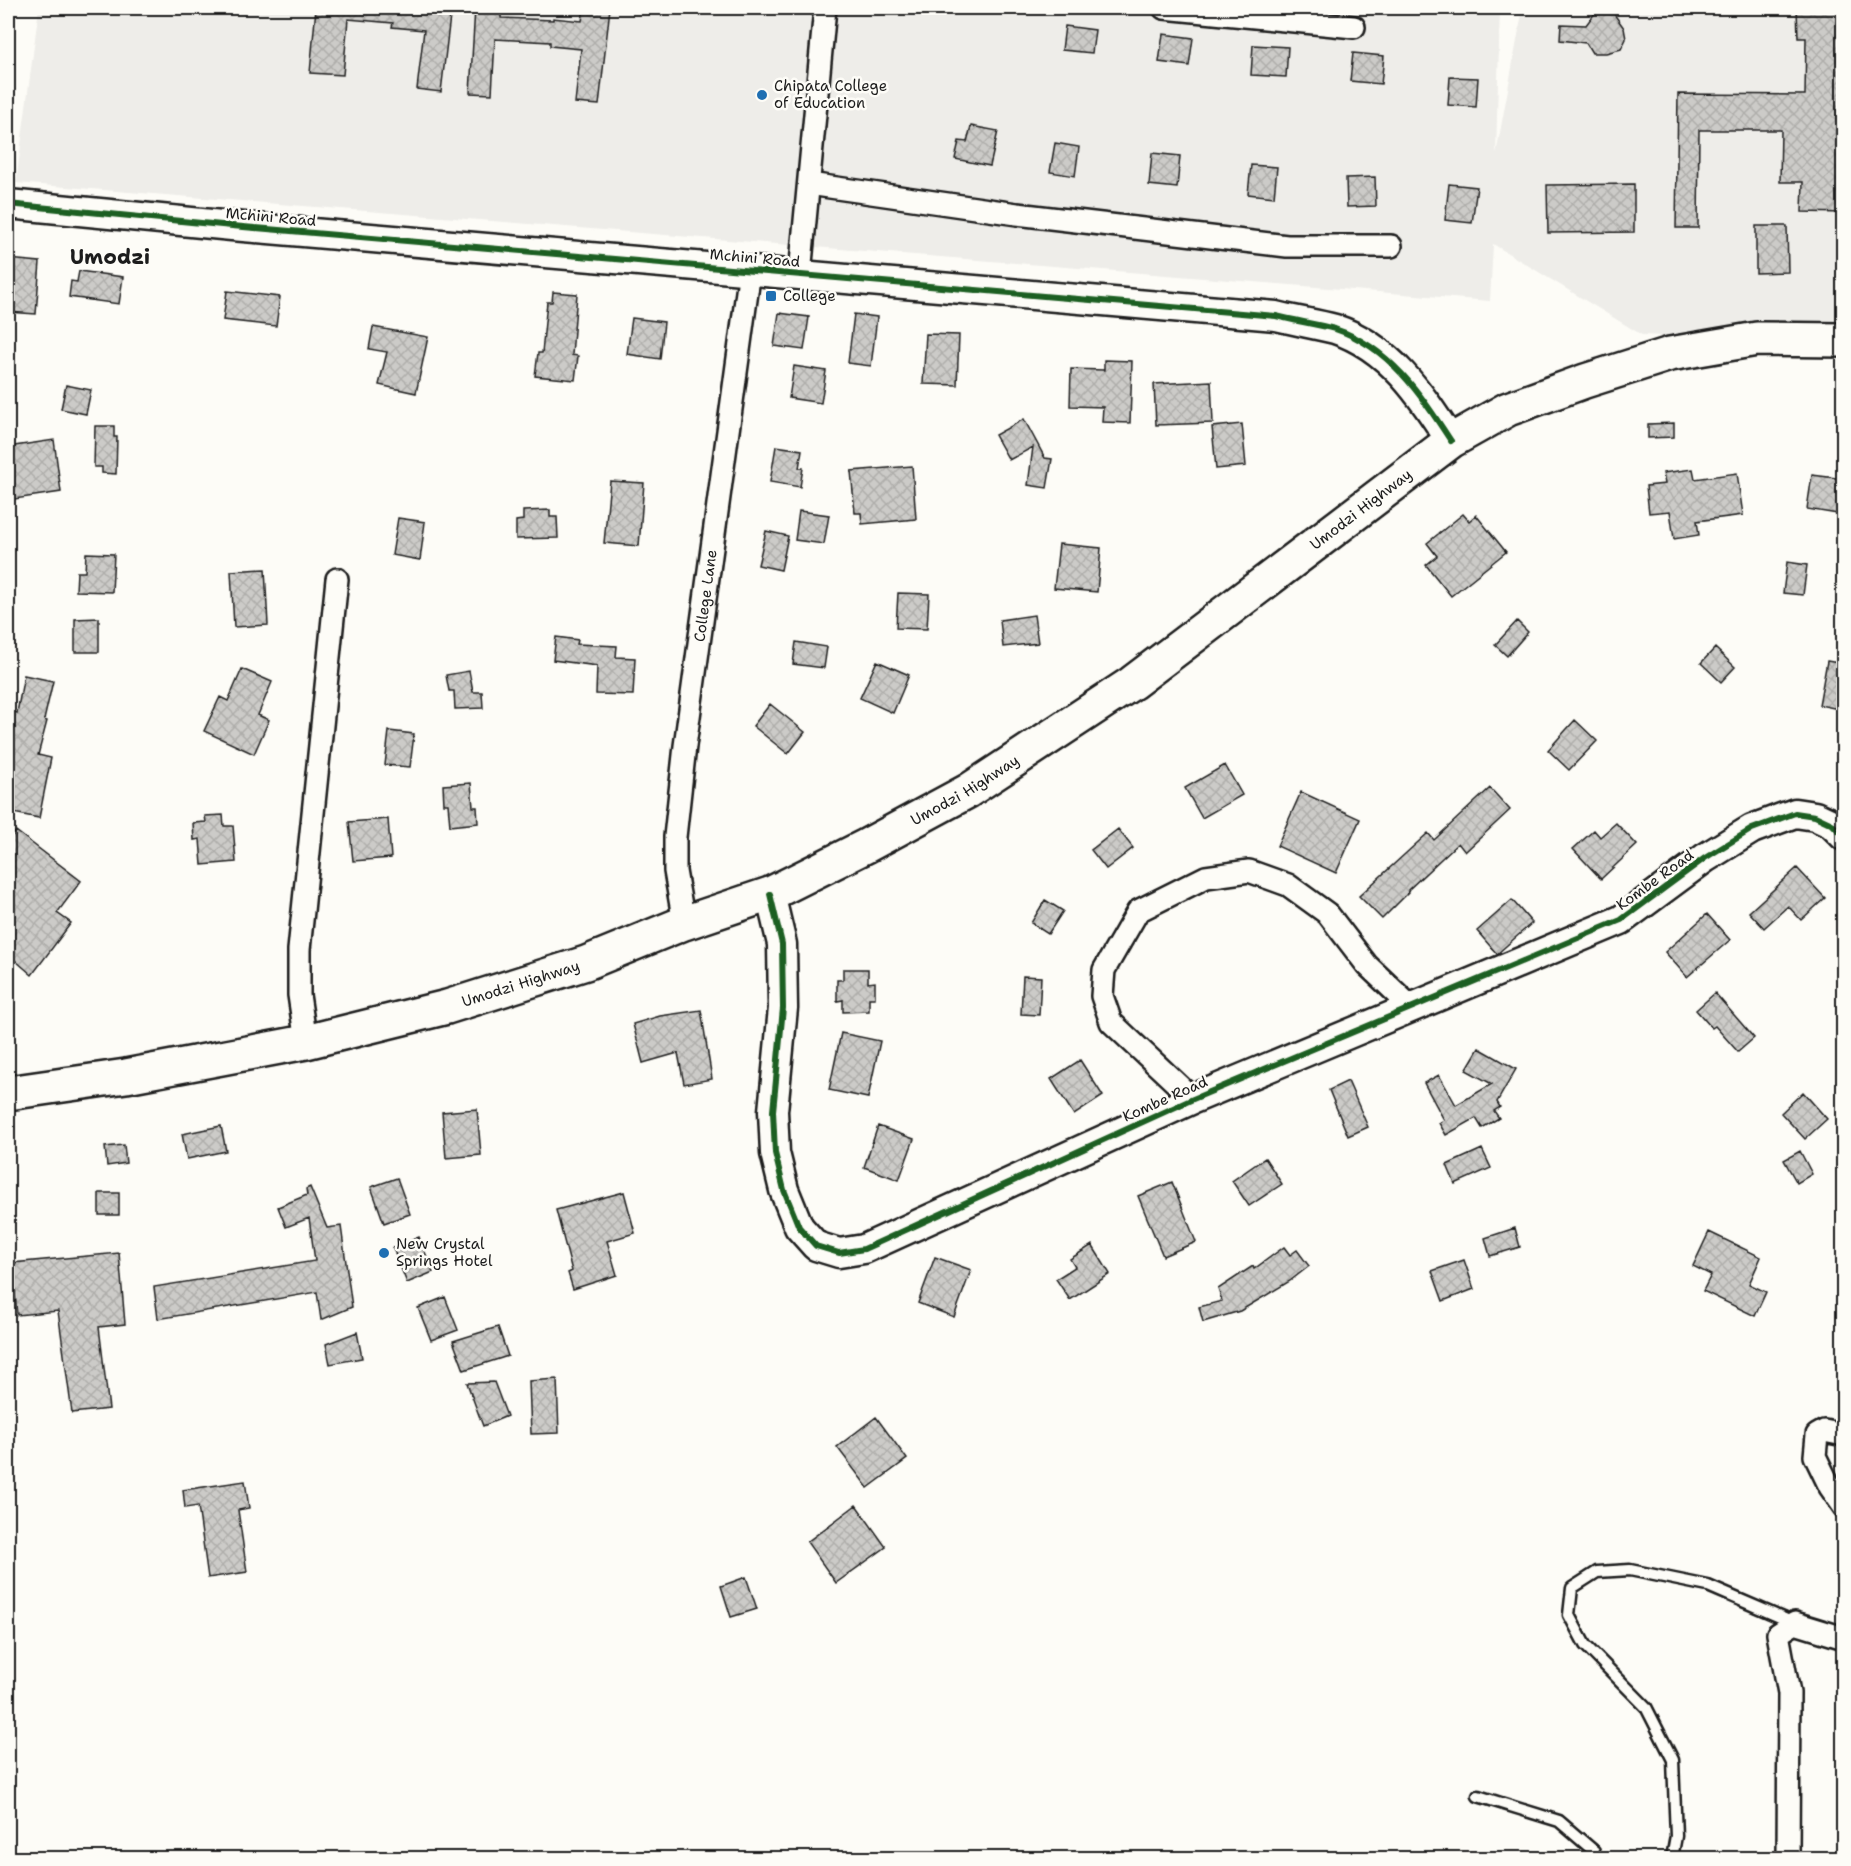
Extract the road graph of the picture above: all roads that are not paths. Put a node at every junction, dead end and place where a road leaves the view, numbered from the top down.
1 (825, 8) edge
2 (1164, 8) edge
3 (1354, 27) dead end
4 (809, 184) junction
5 (8, 204) edge
6 (1391, 246) dead end
7 (750, 270) junction
8 (800, 274) junction
9 (1844, 340) edge
10 (1451, 441) junction
11 (338, 579) dead end
12 (1844, 836) edge
13 (770, 894) junction
14 (684, 922) junction
15 (1411, 1007) junction
16 (306, 1042) junction
17 (8, 1093) edge
18 (1192, 1099) junction
19 (1844, 1435) edge
20 (1844, 1507) edge
21 (1794, 1623) junction
22 (1844, 1638) edge
23 (1478, 1796) dead end
24 (1596, 1858) edge
25 (1672, 1858) edge
26 (1788, 1858) edge

1 - 4 street
2 - 3 street
4 - 6 street
4 - 8 street
5 - 7 street, Mchini Road
7 - 8 street, Mchini Road
7 - 14 street, College Lane
8 - 10 street, Mchini Road
9 - 10 highway, Umodzi Highway
10 - 13 highway, Umodzi Highway
11 - 16 street
12 - 15 street, Kombe Road
13 - 14 highway, Umodzi Highway
13 - 18 street, Kombe Road
14 - 16 highway, Umodzi Highway
15 - 18 street, Kombe Road
15 - 18 street
16 - 17 highway, Umodzi Highway
19 - 20 street
21 - 22 street
21 - 25 lane
21 - 26 street
23 - 24 lane

